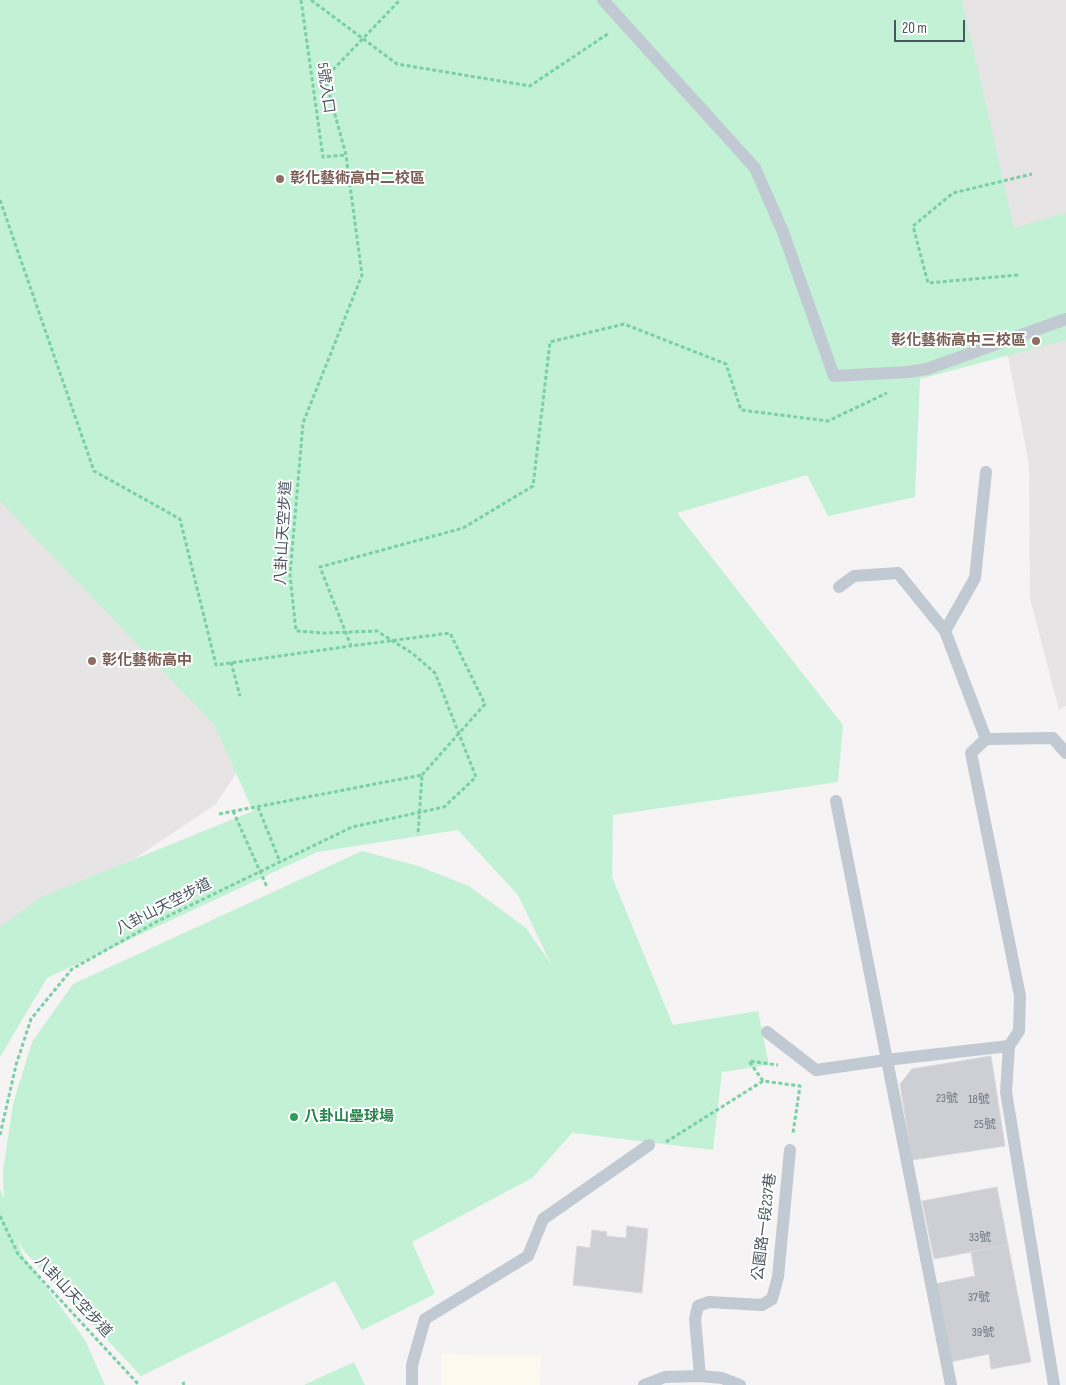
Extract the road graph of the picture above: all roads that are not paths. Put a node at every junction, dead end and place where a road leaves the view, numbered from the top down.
1 (603, 0) edge
2 (1066, 319) edge
3 (986, 472) dead end
4 (838, 587) dead end
5 (945, 631) junction
6 (986, 738) junction
7 (1066, 753) edge
8 (836, 801) dead end
9 (767, 1032) dead end
10 (1009, 1046) junction
11 (886, 1060) junction
12 (649, 1145) dead end
13 (790, 1150) road end
14 (700, 1376) junction
15 (412, 1385) edge
16 (644, 1385) edge
17 (740, 1385) edge
18 (951, 1385) edge
19 (1054, 1385) edge

1 - 2 lane
3 - 5 lane
4 - 5 lane
5 - 6 lane
6 - 7 lane
6 - 10 lane
8 - 11 lane
9 - 11 lane
10 - 11 lane
10 - 19 lane
11 - 18 lane
12 - 15 lane
13 - 14 lane, 公園路一段237巷
14 - 16 lane
14 - 17 lane

